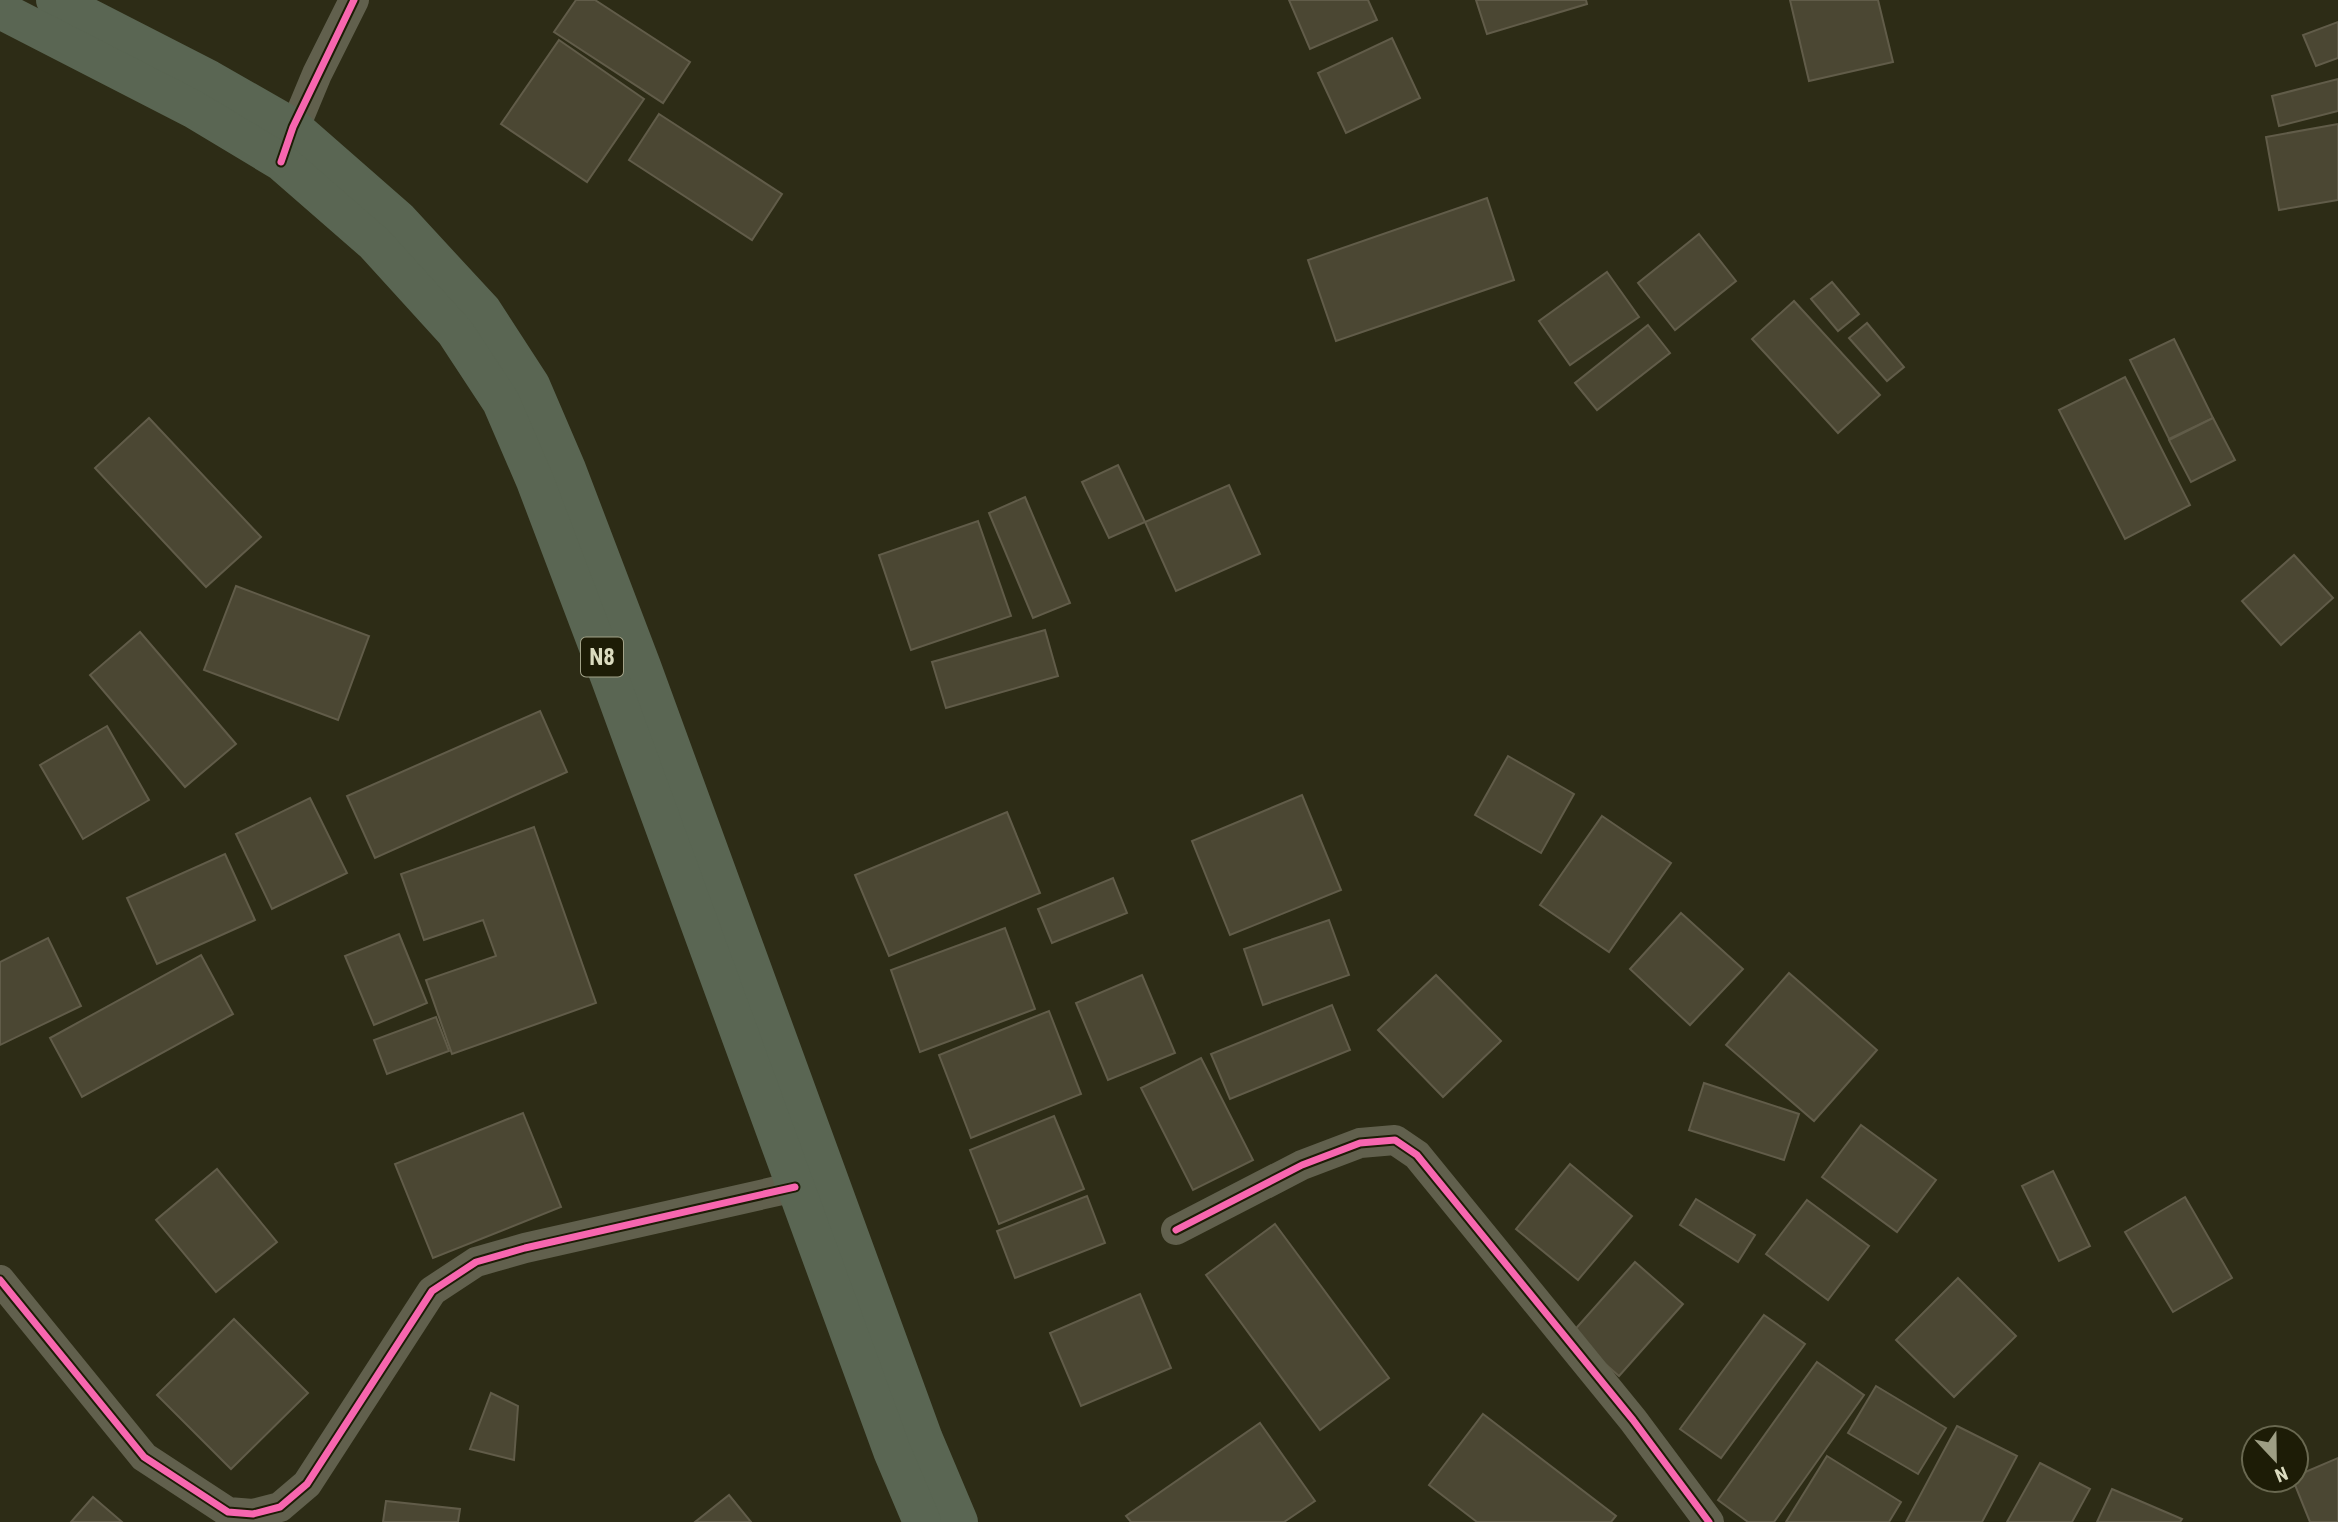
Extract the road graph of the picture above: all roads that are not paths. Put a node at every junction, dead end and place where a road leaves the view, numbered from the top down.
1 (55, 0) edge
2 (354, 0) edge
3 (0, 10) edge
4 (287, 144) junction
5 (701, 877) junction
6 (795, 1187) junction
7 (1176, 1230) dead end
8 (0, 1280) edge
9 (922, 1522) edge
10 (959, 1522) edge
11 (1709, 1522) edge

1 - 4 highway, N8
2 - 4 street
3 - 4 highway, N8
4 - 5 highway, N8
5 - 6 highway, N8
5 - 10 highway, N8
6 - 8 street
6 - 9 highway, N8
7 - 11 street

